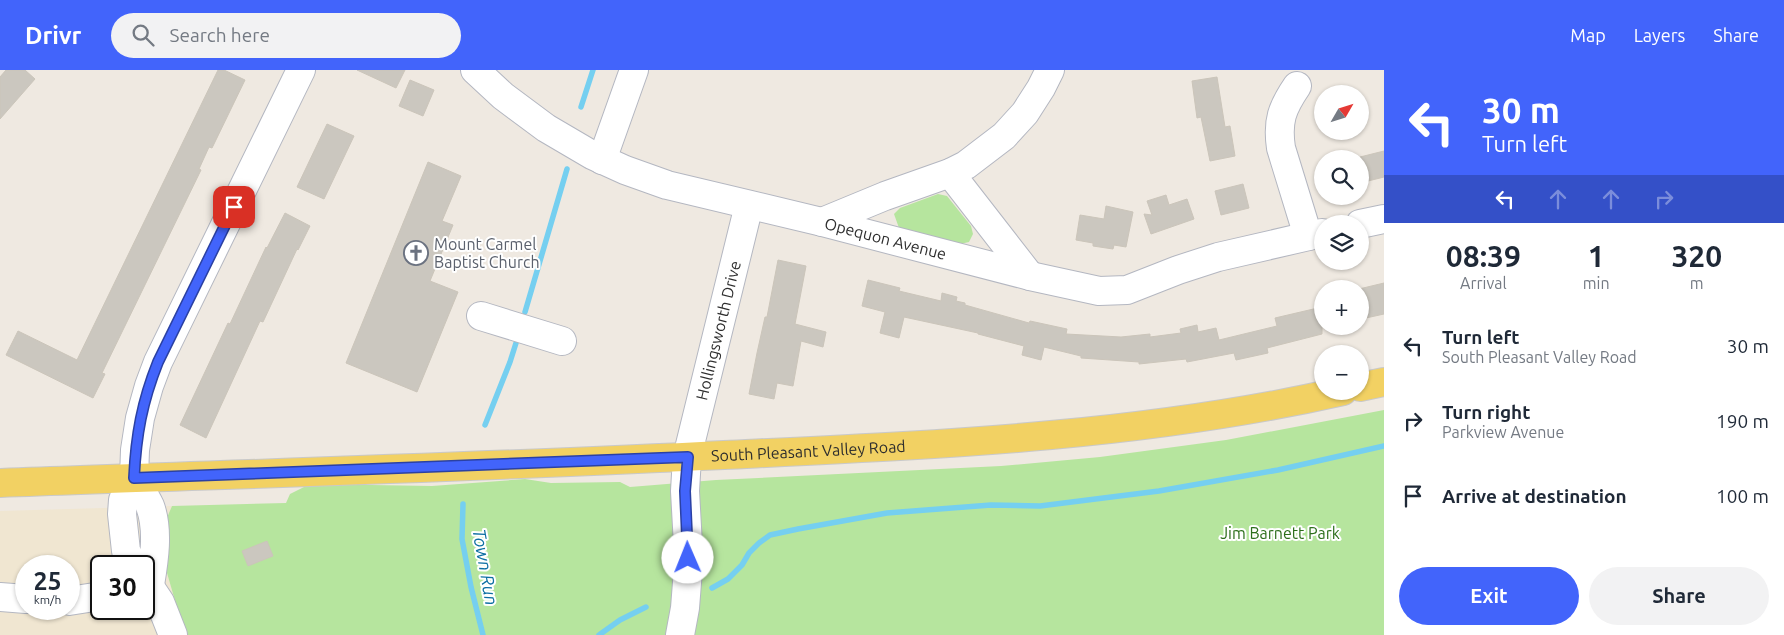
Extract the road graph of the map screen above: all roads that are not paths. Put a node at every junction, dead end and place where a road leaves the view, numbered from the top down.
1 (301, 70) edge
2 (475, 70) edge
3 (634, 70) edge
4 (1050, 70) edge
5 (1298, 86) dead end
6 (602, 160) junction
7 (950, 173) junction
8 (749, 205) junction
9 (1384, 219) edge
10 (822, 222) junction
11 (1369, 222) edge
12 (1314, 231) edge
13 (1314, 234) edge
14 (1030, 276) junction
15 (481, 316) dead end
16 (562, 341) dead end
17 (1384, 382) edge
18 (1369, 385) edge
19 (1314, 397) edge
20 (688, 457) junction
21 (134, 478) junction
22 (0, 483) edge
23 (128, 555) edge
24 (155, 595) edge
25 (0, 597) edge
26 (15, 598) edge
27 (173, 635) edge
28 (680, 635) edge

1 - 21 street
2 - 6 street, Opequon Avenue
3 - 6 street
4 - 7 street
5 - 12 street
6 - 8 street, Opequon Avenue
7 - 10 street
7 - 14 street
8 - 10 street, Opequon Avenue
8 - 20 street, Hollingsworth Drive
9 - 11 street
10 - 14 street, Opequon Avenue
13 - 14 street, Opequon Avenue
15 - 16 street
17 - 18 main road
19 - 20 main road, South Pleasant Valley Road
20 - 21 main road, South Pleasant Valley Road
20 - 28 street, Hollingsworth Drive
21 - 22 main road, South Pleasant Valley Road
21 - 23 street
24 - 27 street
25 - 26 street

